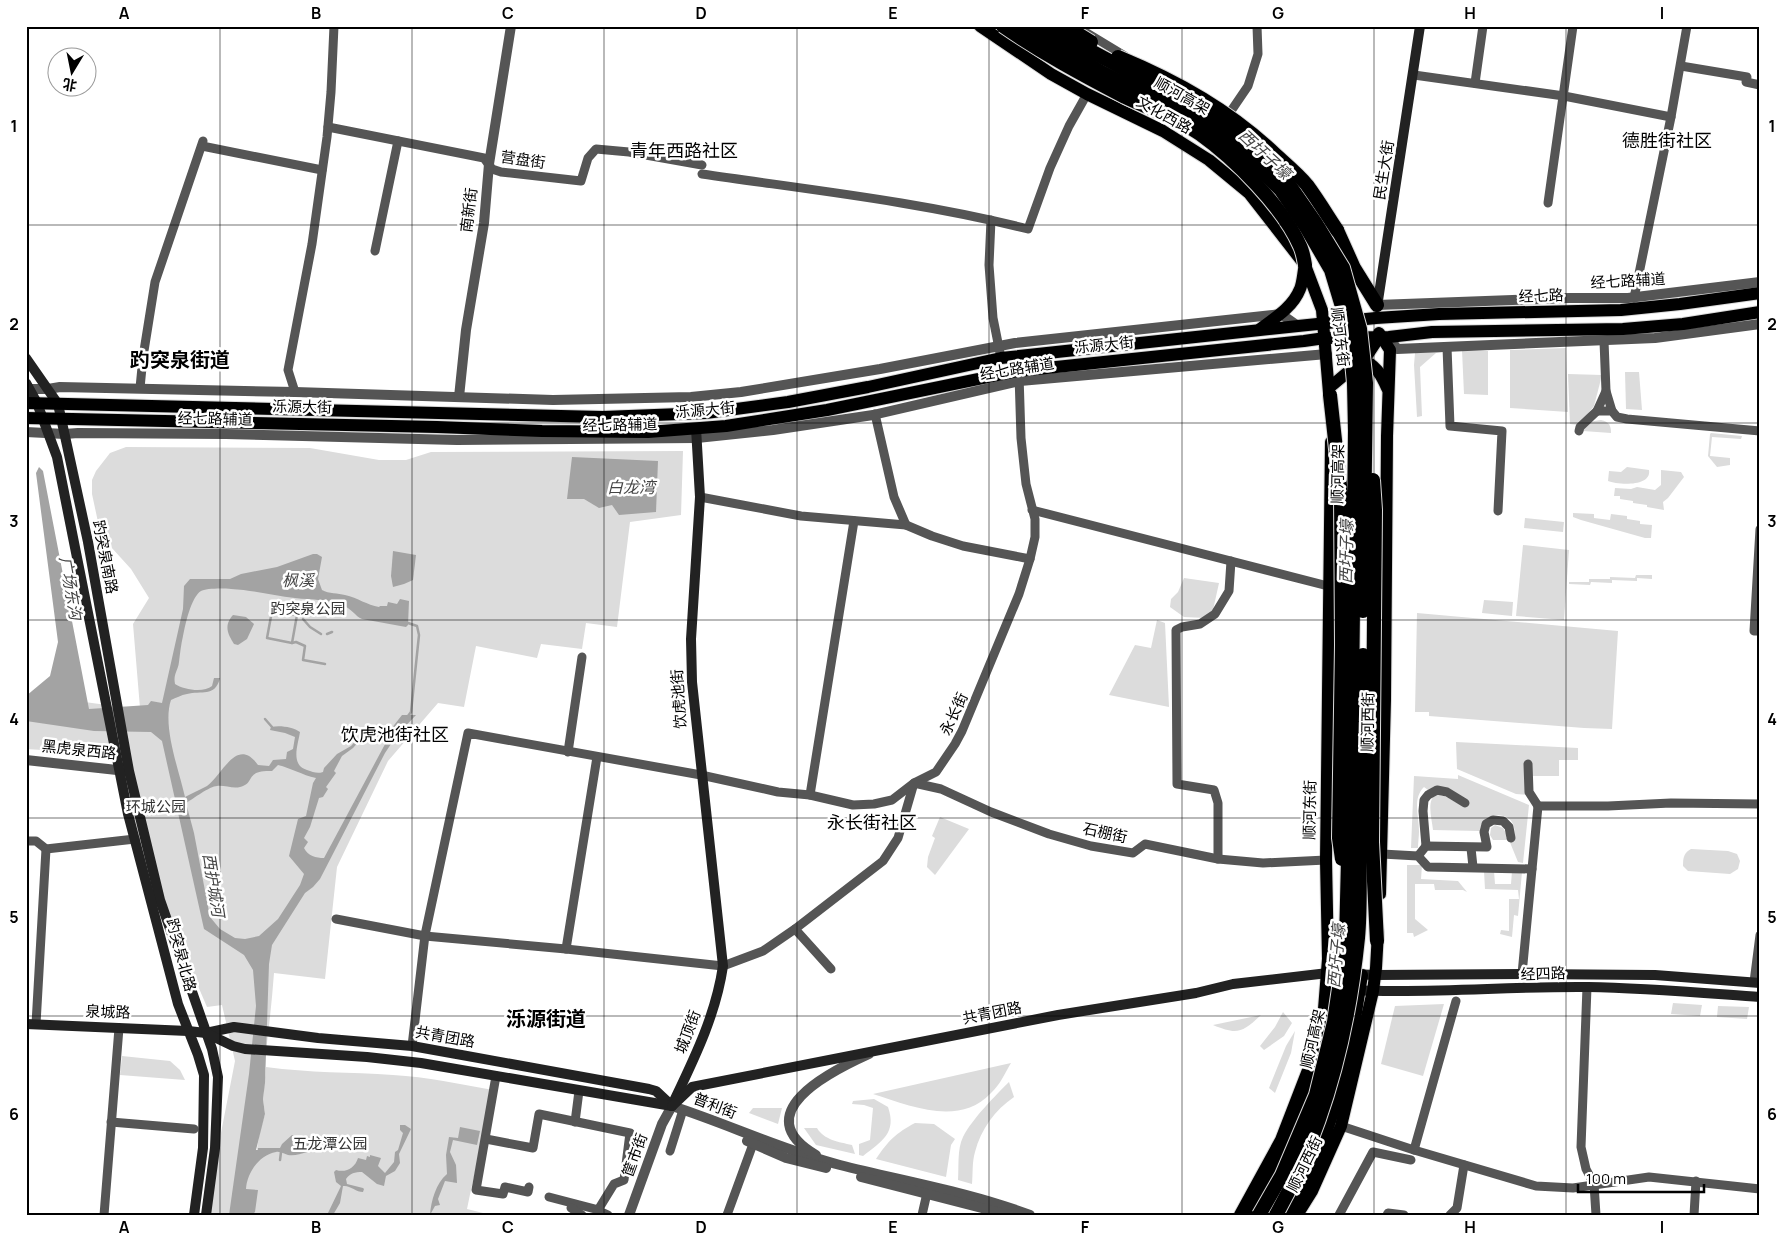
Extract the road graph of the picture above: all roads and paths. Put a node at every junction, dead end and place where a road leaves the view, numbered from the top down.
1 (334, 26) edge
2 (511, 26) edge
3 (980, 26) edge
4 (1003, 26) edge
5 (1024, 26) edge
6 (1044, 26) edge
7 (1257, 26) edge
8 (1420, 26) edge
9 (1483, 26) edge
10 (1573, 26) edge
11 (1687, 26) edge
12 (1074, 27) edge
13 (1681, 66) junction
14 (1051, 74) junction
15 (1414, 74) junction
16 (1475, 83) junction
17 (1760, 85) edge
18 (1087, 94) junction
19 (1564, 96) junction
20 (1231, 111) junction
21 (1671, 117) junction
22 (328, 127) junction
23 (398, 141) junction
24 (1275, 146) dead end
25 (489, 164) junction
26 (322, 170) junction
27 (1548, 203) dead end
28 (991, 220) junction
29 (376, 251) dead end
30 (1305, 265) junction
31 (1760, 282) edge
32 (1760, 294) edge
33 (1634, 298) junction
34 (1760, 312) edge
35 (1281, 314) junction
36 (1373, 314) junction
37 (1329, 322) junction
38 (1760, 324) edge
39 (1298, 326) junction
40 (1258, 330) junction
41 (1380, 337) junction
42 (1325, 338) junction
43 (1604, 341) junction
44 (1447, 347) junction
45 (1000, 352) junction
46 (1327, 354) junction
47 (26, 358) edge
48 (1361, 360) junction
49 (1019, 376) junction
50 (1366, 383) junction
51 (27, 387) edge
52 (140, 388) junction
53 (48, 389) junction
54 (1330, 391) junction
55 (295, 392) junction
56 (1606, 392) junction
57 (1389, 393) junction
58 (459, 397) junction
59 (32, 403) edge
60 (58, 404) junction
61 (1597, 411) junction
62 (1612, 411) junction
63 (875, 414) junction
64 (26, 418) edge
65 (43, 418) junction
66 (61, 419) junction
67 (1579, 431) dead end
68 (1760, 431) edge
69 (26, 432) edge
70 (696, 433) junction
71 (48, 434) junction
72 (65, 434) junction
73 (700, 497) junction
74 (1032, 510) junction
75 (1498, 511) dead end
76 (854, 521) junction
77 (906, 526) junction
78 (1760, 529) edge
79 (1030, 558) junction
80 (1231, 561) junction
81 (1328, 586) junction
82 (1757, 629) edge
83 (582, 657) dead end
84 (1328, 696) junction
85 (1385, 697) junction
86 (112, 704) junction
87 (568, 752) junction
88 (597, 757) junction
89 (26, 760) edge
90 (1528, 764) dead end
91 (124, 770) junction
92 (701, 774) junction
93 (914, 783) junction
94 (810, 795) junction
95 (1465, 803) dead end
96 (1760, 804) edge
97 (1538, 806) junction
98 (1511, 838) dead end
99 (135, 839) junction
100 (26, 841) edge
101 (1426, 846) junction
102 (1471, 848) junction
103 (46, 849) junction
104 (1382, 854) junction
105 (1418, 856) junction
106 (1218, 859) junction
107 (1326, 860) junction
108 (1473, 867) junction
109 (1532, 868) junction
110 (1348, 898) junction
111 (336, 919) dead end
112 (795, 929) junction
113 (1760, 935) edge
114 (425, 936) junction
115 (1377, 941) junction
116 (566, 948) junction
117 (723, 966) junction
118 (831, 968) dead end
119 (1333, 973) junction
120 (1360, 974) junction
121 (1522, 974) junction
122 (1375, 975) junction
123 (1757, 982) edge
124 (1587, 987) junction
125 (1326, 988) junction
126 (1356, 990) junction
127 (1760, 997) edge
128 (1456, 1001) dead end
129 (31, 1024) edge
130 (119, 1028) junction
131 (188, 1030) junction
132 (206, 1033) junction
133 (1322, 1034) junction
134 (1353, 1034) junction
135 (412, 1046) junction
136 (877, 1051) junction
137 (496, 1076) junction
138 (579, 1091) junction
139 (672, 1106) junction
140 (682, 1113) junction
141 (111, 1122) junction
142 (575, 1122) junction
143 (1341, 1126) junction
144 (194, 1128) dead end
145 (486, 1139) junction
146 (753, 1144) junction
147 (1414, 1150) junction
148 (670, 1151) dead end
149 (1411, 1160) dead end
150 (840, 1165) junction
151 (1464, 1165) junction
152 (1696, 1181) junction
153 (1594, 1184) junction
154 (529, 1187) dead end
155 (1760, 1189) edge
156 (927, 1194) junction
157 (549, 1196) dead end
158 (570, 1208) dead end
159 (598, 1210) junction
160 (978, 1211) edge
161 (607, 1214) edge
162 (104, 1215) edge
163 (194, 1215) edge
164 (206, 1215) edge
165 (582, 1215) edge
166 (628, 1215) edge
167 (727, 1215) edge
168 (922, 1215) edge
169 (1008, 1215) edge
170 (1030, 1215) edge
171 (1240, 1215) edge
172 (1251, 1215) edge
173 (1259, 1215) edge
174 (1276, 1215) edge
175 (1286, 1215) edge
176 (1298, 1215) edge
177 (1339, 1215) edge
178 (1387, 1215) edge
179 (1404, 1215) edge
180 (1450, 1215) edge
181 (1596, 1215) edge
182 (1694, 1215) edge

1 - 22 street
2 - 25 street, 南新街
3 - 14 main road, 文化西路
4 - 30 highway, bridge
5 - 110 highway, 顺河高架, bridge
6 - 50 highway, 顺河高架, bridge
7 - 20 street
8 - 15 main road, 民生大街
9 - 16 street
10 - 19 street
11 - 13 street
12 - 14 street
12 - 20 street
12 - 36 highway, bridge
13 - 17 street
13 - 21 street
14 - 18 main road, 文化西路
15 - 16 street
15 - 36 main road, 民生大街
16 - 19 street
18 - 28 street
18 - 30 main road, 文化西路
19 - 21 street
19 - 27 street
20 - 24 street
21 - 33 street
22 - 23 street, 营盘街
22 - 26 street
23 - 25 street, 营盘街
23 - 29 street
25 - 28 street, 营盘街
25 - 58 street, 南新街
26 - 52 street
26 - 55 street
28 - 45 street
30 - 35 main road
30 - 37 main road, 顺河东街
31 - 33 street, 经七路辅道
32 - 36 main road, 经七路
33 - 36 street, 经七路辅道
34 - 41 main road
35 - 39 street
35 - 40 main road
35 - 45 street, 经七路辅道
36 - 37 main road, 经七路, bridge
36 - 41 main road, 顺河西街
37 - 39 main road, 泺源大街
37 - 42 main road, 顺河东街
38 - 43 street
39 - 40 main road, 泺源大街
40 - 45 main road, 泺源大街
41 - 42 main road, 泺源大街, bridge
41 - 44 street
41 - 48 main road, 顺河东街, bridge
41 - 57 main road, 顺河西街
42 - 46 main road, 顺河东街
42 - 49 main road, 泺源大街
43 - 44 street
43 - 56 street
44 - 75 street
45 - 58 street, 经七路辅道
45 - 60 main road, 泺源大街
46 - 49 street, 经七路辅道
46 - 54 main road, 顺河东街
47 - 53 main road, 趵突泉南路
48 - 54 main road, 顺河东街, bridge
48 - 57 main road
49 - 63 street, 经七路辅道
49 - 70 main road, 泺源大街
49 - 74 street, 永长街
50 - 115 highway, bridge
50 - 174 highway, 顺河高架, bridge
51 - 53 street, 经七路辅道
51 - 59 main road
52 - 53 street, 经七路辅道
52 - 55 street, 经七路辅道
53 - 60 main road, 趵突泉南路
54 - 81 main road, 顺河东街
54 - 110 highway, bridge
55 - 58 street, 经七路辅道
56 - 61 street
56 - 62 street
57 - 85 main road, 顺河西街
59 - 60 main road, 泺源大街
59 - 65 main road
60 - 66 main road, 趵突泉南路
61 - 62 street
61 - 67 street
62 - 68 street
63 - 70 street, 经七路辅道
63 - 77 street
64 - 65 main road, 泺源大街
65 - 66 main road, 泺源大街
65 - 71 main road, 趵突泉南路
66 - 70 main road, 泺源大街
66 - 72 main road, 趵突泉南路
69 - 71 street, 经七路辅道
70 - 72 street, 经七路辅道
70 - 73 main road, 饮虎池街
71 - 72 street, 经七路辅道
71 - 86 main road, 趵突泉南路
72 - 86 main road, 趵突泉南路
73 - 76 street
73 - 92 main road, 饮虎池街
74 - 79 street, 永长街
74 - 80 street
76 - 77 street
76 - 94 street
77 - 79 street
78 - 82 street
79 - 93 street, 永长街
80 - 81 street
80 - 106 street
81 - 84 main road, 顺河东街
83 - 87 street
84 - 85 main road, bridge
84 - 107 main road, 顺河东街
85 - 104 main road, 顺河西街
86 - 91 main road, 趵突泉南路
87 - 88 street, 永长街
87 - 114 street, 永长街
88 - 92 street, 永长街
88 - 116 street
89 - 91 street, 黑虎泉西路
90 - 97 street
91 - 99 main road, 趵突泉北路
91 - 132 main road, 趵突泉北路
92 - 94 street, 永长街
92 - 117 main road, 饮虎池街
93 - 94 street, 永长街
93 - 106 street, 石棚街
93 - 112 street
95 - 101 street
96 - 97 street
97 - 109 street
98 - 102 street
99 - 103 street
99 - 131 main road, 趵突泉北路
100 - 103 street
101 - 102 street
101 - 105 street
102 - 108 street
103 - 129 street
104 - 105 street
104 - 115 main road, 顺河西街
105 - 108 street
106 - 107 street, 石棚街
107 - 119 main road, 顺河东街
108 - 109 street
109 - 121 street
110 - 173 highway, 顺河高架, bridge
111 - 114 street
112 - 117 street
112 - 118 street
113 - 123 street
114 - 116 street
114 - 135 street
115 - 122 main road, 顺河西街
116 - 117 street
117 - 139 main road, 城顶街
119 - 120 main road, 经四路, bridge
119 - 125 main road, 顺河东街
119 - 136 main road, 共青团路
120 - 122 main road, 经四路
120 - 126 main road, 顺河西街
121 - 122 main road, 经四路
121 - 123 main road, 经四路
122 - 126 main road, 顺河西街
124 - 126 main road, 经四路
124 - 127 main road, 经四路
124 - 153 street
125 - 126 main road, 经四路
125 - 133 main road, 顺河东街
126 - 134 main road, 顺河西街
126 - 143 main road, 顺河西街
128 - 147 street
129 - 130 main road, 泉城路
130 - 131 main road, 泉城路
130 - 141 street
131 - 132 main road, 共青团路
131 - 163 main road, 趵突泉北路
132 - 135 main road, 共青团路
132 - 137 main road, 共青团路
132 - 164 main road, 趵突泉北路
133 - 171 main road, 顺河东街
133 - 172 highway
134 - 143 main road, 顺河西街
134 - 175 highway
135 - 139 main road, 共青团路
136 - 139 main road, 共青团路
136 - 150 street
137 - 138 main road, 共青团路
137 - 145 street
138 - 139 main road, 共青团路
138 - 142 street
139 - 140 street, 普利街
139 - 150 street, 普利街
139 - 166 street, 筐市街
140 - 146 street, 普利街
140 - 148 street
141 - 144 street
141 - 162 street
142 - 145 street
142 - 159 street
143 - 147 street
143 - 176 main road, 顺河西街
145 - 154 street
146 - 156 street, 普利街
146 - 167 street
147 - 151 street
149 - 177 street
150 - 170 street, 普利街
151 - 153 street
151 - 180 street
152 - 153 street
152 - 155 street
152 - 182 street
153 - 181 street
156 - 160 street, 普利街
156 - 168 street
157 - 159 street
158 - 165 street
159 - 161 street
160 - 169 street, 普利街
178 - 179 street

